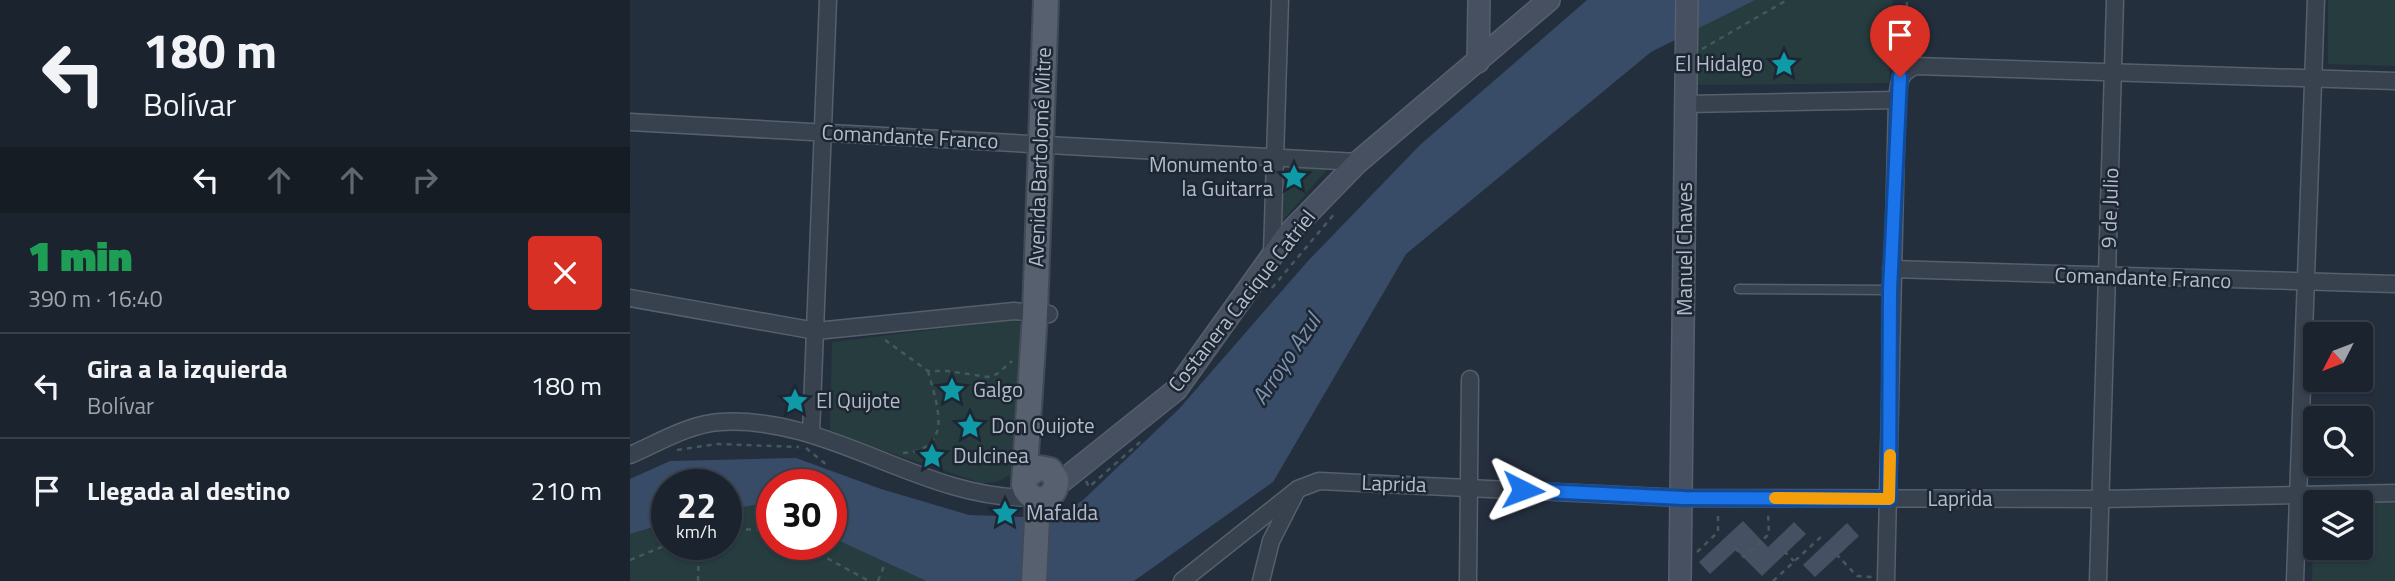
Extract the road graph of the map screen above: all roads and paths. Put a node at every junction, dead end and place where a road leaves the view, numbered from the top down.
1 (828, 0) edge
2 (1046, 0) edge
3 (1060, 0) edge
4 (1280, 0) edge
5 (1479, 0) edge
6 (1549, 0) edge
7 (1687, 0) edge
8 (1787, 0) edge
9 (1907, 0) edge
10 (2115, 0) edge
11 (2316, 0) edge
12 (1685, 59) junction
13 (1478, 62) junction
14 (1905, 70) junction
15 (2113, 72) junction
16 (2314, 78) junction
17 (2395, 80) edge
18 (1897, 100) junction
19 (1685, 104) junction
20 (630, 122) edge
21 (823, 133) junction
22 (1047, 145) junction
23 (1273, 156) junction
24 (1358, 162) junction
25 (1338, 209) dead end
26 (1272, 255) junction
27 (1891, 269) junction
28 (2108, 277) junction
29 (2308, 283) junction
30 (2395, 284) edge
31 (1272, 288) dead end
32 (1739, 289) dead end
33 (1890, 290) junction
34 (630, 298) edge
35 (1039, 322) junction
36 (868, 326) junction
37 (816, 331) junction
38 (928, 372) junction
39 (1470, 379) dead end
40 (1148, 433) dead end
41 (808, 441) junction
42 (676, 451) dead end
43 (630, 455) edge
44 (829, 457) dead end
45 (882, 461) junction
46 (828, 466) dead end
47 (1078, 466) junction
48 (1470, 487) junction
49 (1037, 488) junction
50 (1298, 489) junction
51 (2395, 493) edge
52 (2298, 495) junction
53 (1683, 498) junction
54 (1718, 498) junction
55 (1768, 498) junction
56 (1889, 499) junction
57 (2101, 499) junction
58 (1823, 535) dead end
59 (1735, 548) dead end
60 (1784, 551) dead end
61 (651, 552) edge
62 (1836, 554) dead end
63 (630, 560) edge
64 (699, 560) edge
65 (830, 560) edge
66 (1794, 561) junction
67 (884, 566) dead end
68 (1680, 571) edge
69 (1886, 580) edge
70 (698, 581) edge
71 (869, 581) edge
72 (878, 581) edge
73 (1034, 581) edge
74 (1182, 581) edge
75 (1261, 581) edge
76 (1468, 581) edge
77 (1773, 581) edge
78 (2098, 581) edge
79 (2295, 581) edge

1 - 21 street
2 - 22 main road, Avenida Bartolomé Mitre
3 - 22 main road, Avenida Bartolomé Mitre
4 - 23 street
5 - 13 main road
6 - 13 main road, Costanera Cacique Catriel
7 - 12 main road, Manuel Chaves
8 - 12 path
9 - 14 path
10 - 15 street, 9 de Julio
11 - 16 street
12 - 19 main road, Manuel Chaves
13 - 24 main road, Costanera Cacique Catriel
14 - 15 street
14 - 18 street
15 - 16 street
15 - 28 street, 9 de Julio
16 - 17 street
16 - 29 street
18 - 19 street
18 - 27 street
19 - 53 main road, Manuel Chaves
20 - 21 street, Comandante Franco
21 - 22 street, Comandante Franco
21 - 37 street
22 - 23 street, Comandante Franco
22 - 35 main road, Avenida Bartolomé Mitre
23 - 24 street, Comandante Franco
23 - 26 street
24 - 26 main road, Costanera Cacique Catriel
25 - 31 path
26 - 47 main road, Costanera Cacique Catriel
27 - 28 street, Comandante Franco
27 - 33 street
28 - 29 street, Comandante Franco
28 - 57 street, 9 de Julio
29 - 30 street, Comandante Franco
29 - 52 street
32 - 33 lane
33 - 56 street
34 - 37 street
35 - 36 street
35 - 38 path
35 - 49 main road, Avenida Bartolomé Mitre
36 - 37 street
36 - 38 path
37 - 41 street
38 - 45 path
39 - 48 street
40 - 47 path
41 - 42 path
41 - 43 street, Costanera Cacique Catriel
41 - 44 path
41 - 45 street, Costanera Cacique Catriel
41 - 46 path
45 - 49 street, Costanera Cacique Catriel
47 - 49 main road, Costanera Cacique Catriel
48 - 50 street, Laprida
48 - 53 street, Laprida
48 - 76 street
49 - 73 main road, Avenida Bartolomé Mitre
50 - 74 street, Laprida
50 - 75 street
51 - 52 street, Laprida
52 - 57 street, Laprida
52 - 79 street
53 - 54 street, Laprida
53 - 68 main road, Manuel Chaves
54 - 55 street, Laprida
54 - 68 path
55 - 56 street, Laprida
55 - 59 path
56 - 57 street, Laprida
56 - 69 street
57 - 78 street, 9 de Julio
58 - 66 path
60 - 66 path
61 - 63 path
62 - 69 path
64 - 70 path
65 - 71 path
66 - 77 path
67 - 72 path

